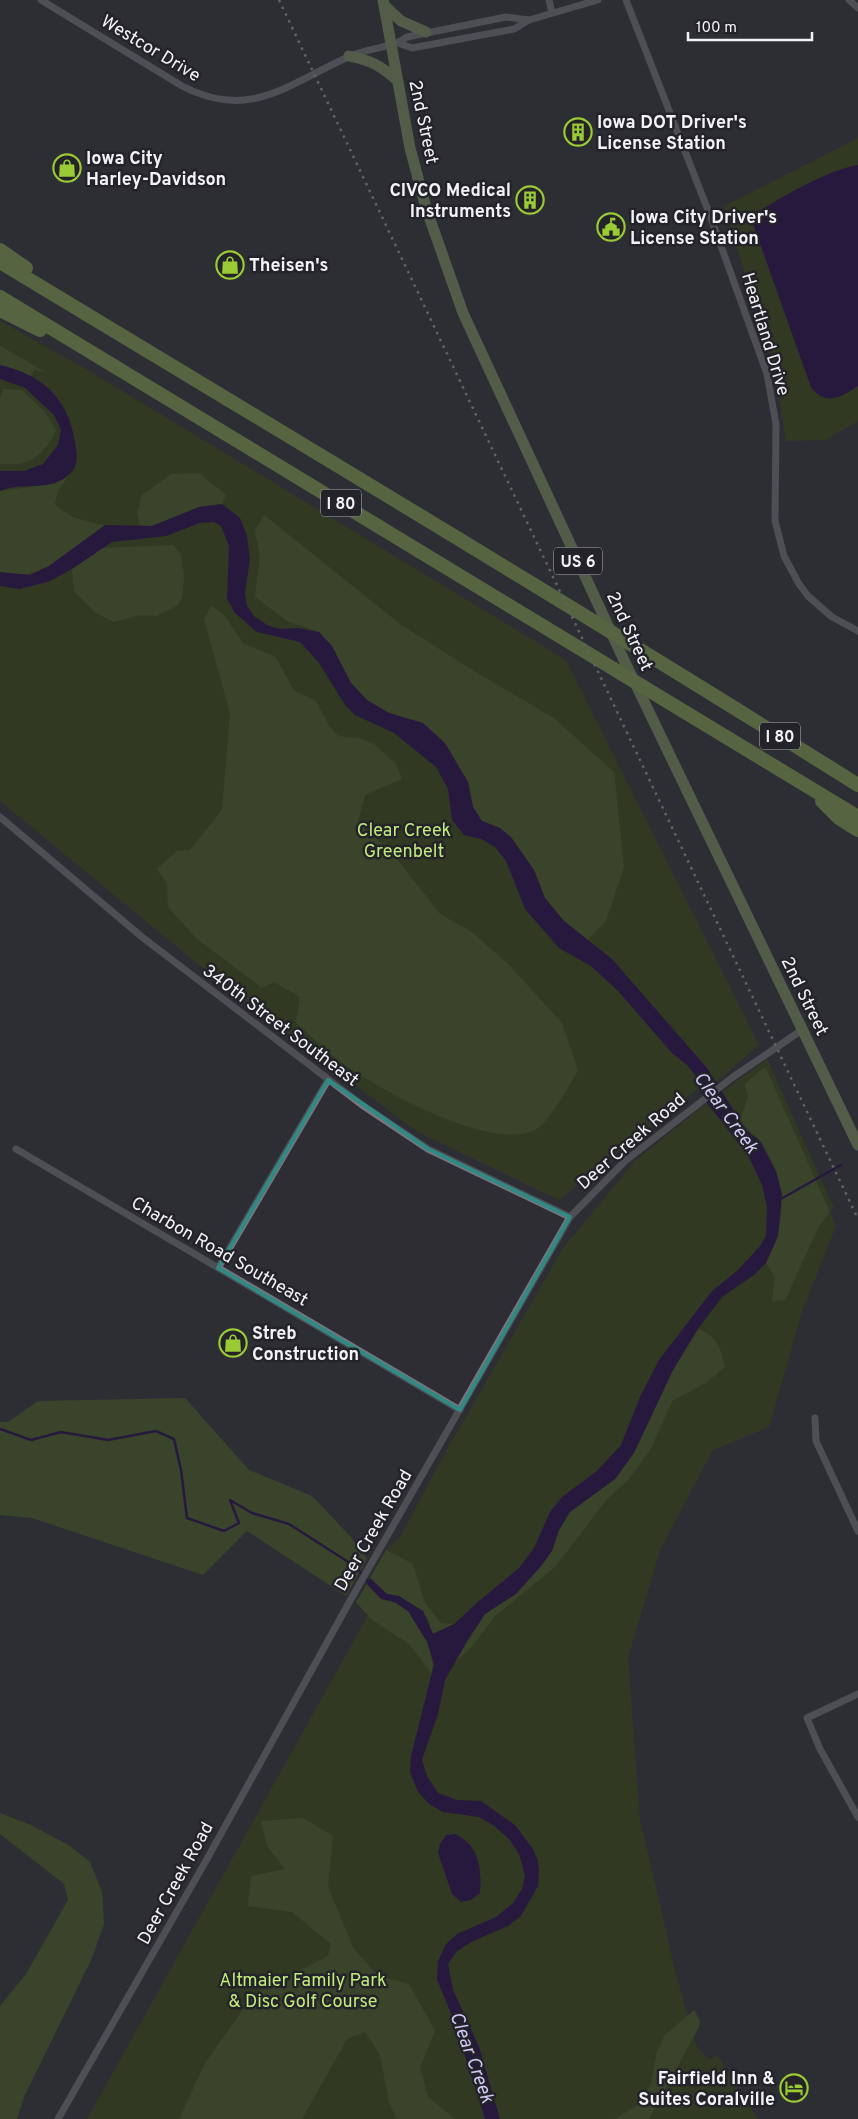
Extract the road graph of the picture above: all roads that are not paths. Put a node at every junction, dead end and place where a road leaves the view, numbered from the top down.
1 (41, 0) edge
2 (549, 0) edge
3 (598, 0) edge
4 (626, 0) edge
5 (849, 0) edge
6 (383, 2) edge
7 (858, 8) edge
8 (552, 13) junction
9 (529, 20) junction
10 (426, 32) junction
11 (395, 44) junction
12 (349, 56) junction
13 (398, 81) junction
14 (0, 250) edge
15 (0, 262) edge
16 (0, 296) edge
17 (0, 310) edge
18 (183, 373) junction
19 (160, 392) junction
20 (858, 631) edge
21 (803, 784) junction
22 (858, 785) edge
23 (0, 817) edge
24 (858, 817) edge
25 (858, 830) edge
26 (802, 1030) junction
27 (328, 1080) junction
28 (858, 1145) edge
29 (16, 1148) dead end
30 (570, 1217) junction
31 (218, 1268) junction
32 (460, 1410) junction
33 (815, 1418) dead end
34 (858, 1531) edge
35 (858, 1694) edge
36 (858, 1817) edge
37 (58, 2119) edge

1 - 12 street, Westcor Drive
2 - 8 street
3 - 8 street
4 - 20 street, Heartland Drive
5 - 7 street
6 - 10 main road
6 - 11 main road, 2nd Street / US 6
8 - 9 street
9 - 10 street, Westcor Drive
9 - 11 street
10 - 11 street, Westcor Drive
11 - 12 street, Westcor Drive
11 - 13 main road, 2nd Street / US 6
12 - 13 main road
13 - 26 main road, 2nd Street / US 6
14 - 18 highway
15 - 18 highway, I 80
16 - 19 highway, I 80
17 - 19 highway
18 - 22 highway, I 80
19 - 21 highway, I 80
21 - 24 highway, I 80
21 - 25 highway
23 - 27 street, 340th Street Southeast
26 - 28 main road, 2nd Street / US 6
26 - 30 street, Deer Creek Road
27 - 30 street, 340th Street Southeast
27 - 31 street
29 - 31 street, Charbon Road Southeast
30 - 32 street, Deer Creek Road
31 - 32 street, Charbon Road Southeast
32 - 37 street, Deer Creek Road
33 - 34 street
35 - 36 street

